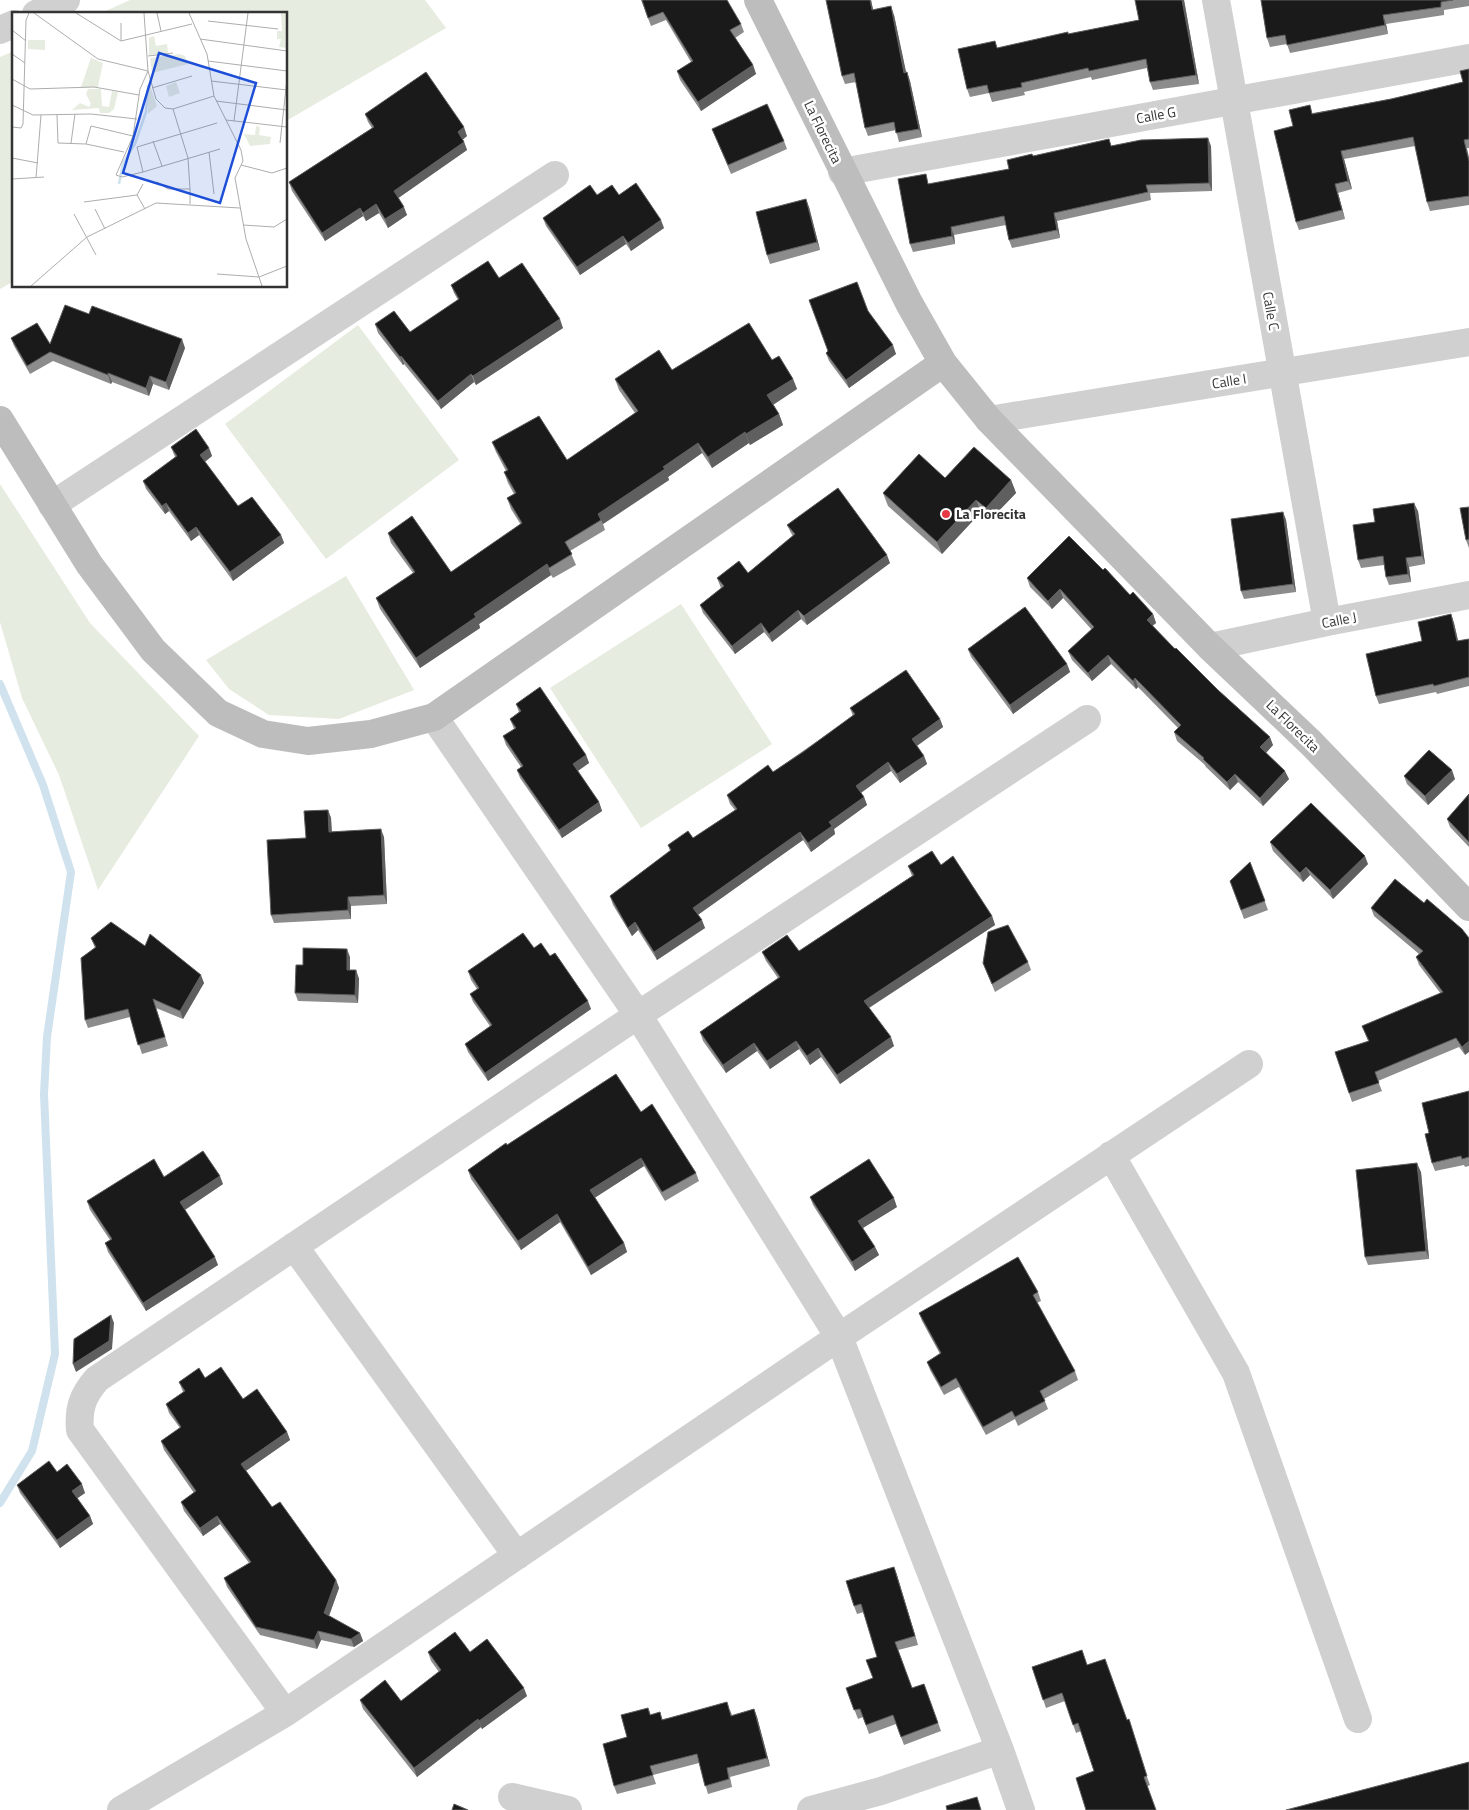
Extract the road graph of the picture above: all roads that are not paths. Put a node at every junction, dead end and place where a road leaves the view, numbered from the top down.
1 (66, 0) edge
2 (758, 0) edge
3 (1216, 0) edge
4 (40, 12) edge
5 (12, 25) edge
6 (0, 30) edge
7 (1469, 58) edge
8 (1235, 101) junction
9 (842, 172) junction
10 (555, 175) dead end
11 (1469, 342) edge
12 (943, 363) junction
13 (1282, 372) junction
14 (0, 420) edge
15 (989, 420) junction
16 (52, 505) junction
17 (1469, 595) edge
18 (1327, 622) junction
19 (1210, 647) junction
20 (434, 717) junction
21 (1087, 719) dead end
22 (1469, 908) edge
23 (638, 1014) junction
24 (1249, 1064) dead end
25 (1111, 1156) junction
26 (294, 1246) junction
27 (839, 1337) junction
28 (517, 1556) junction
29 (285, 1713) junction
30 (1358, 1720) dead end
31 (1000, 1750) junction
32 (512, 1797) dead end
33 (121, 1810) edge
34 (568, 1810) edge
35 (811, 1810) edge
36 (1021, 1810) edge

1 - 4 street
2 - 9 street, La Florecita
3 - 8 street, Calle C
5 - 6 street
7 - 8 street, Calle G
8 - 9 street, Calle G
8 - 13 street, Calle C
9 - 12 street, La Florecita
10 - 16 street
11 - 13 street, Calle I
12 - 15 street, La Florecita
12 - 20 street
13 - 15 street, Calle I
13 - 18 street, Calle C
14 - 16 street
15 - 19 street, La Florecita
16 - 20 street
17 - 18 street, Calle J
18 - 19 street, Calle J
19 - 22 street, La Florecita
20 - 23 street
21 - 23 street
23 - 26 street
23 - 27 street
24 - 25 street
25 - 27 street
25 - 30 street
26 - 28 street
26 - 29 street
27 - 28 street
27 - 31 street
28 - 29 street
29 - 33 street
31 - 35 street
31 - 36 street
32 - 34 street

